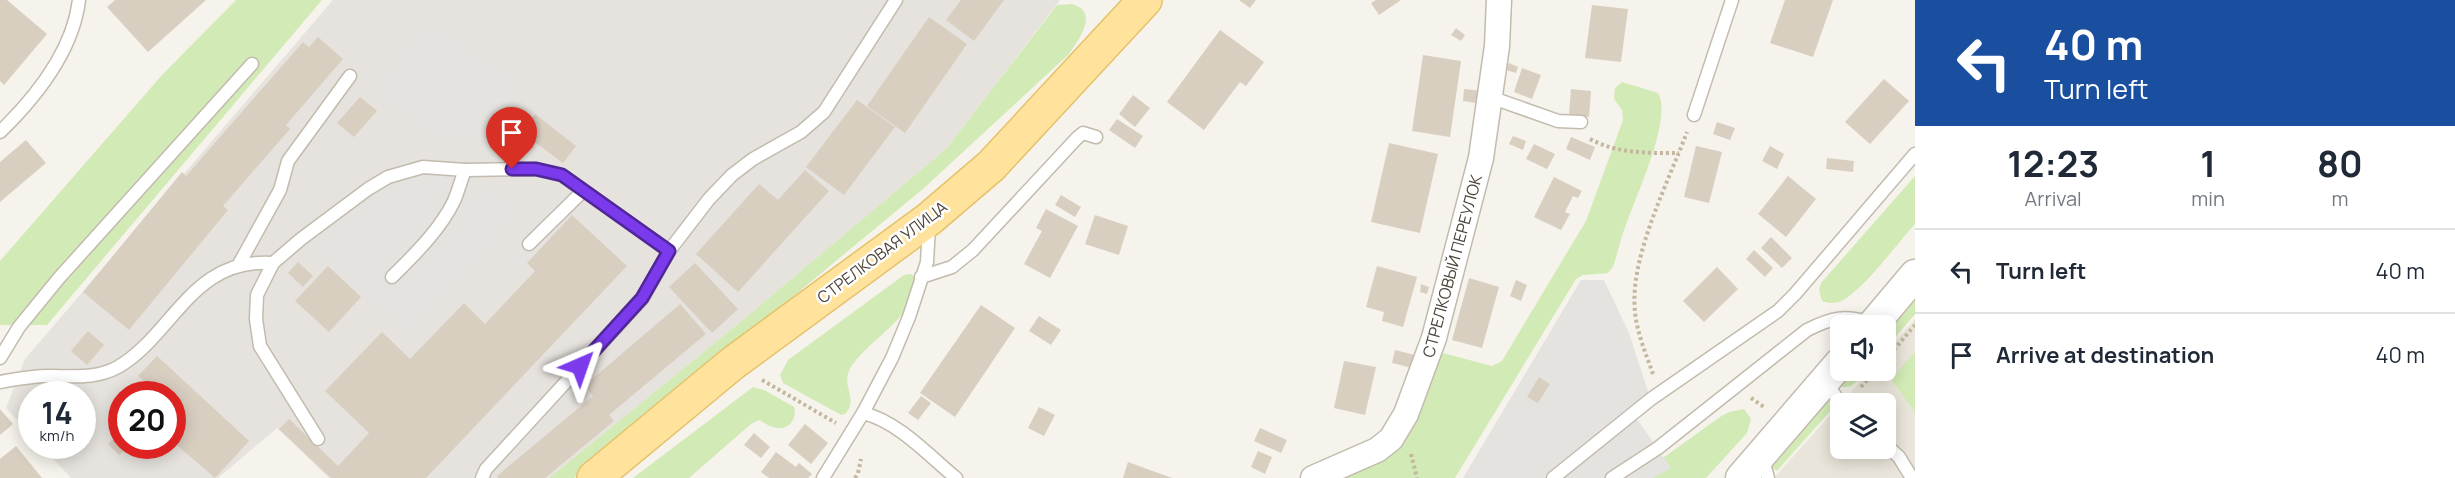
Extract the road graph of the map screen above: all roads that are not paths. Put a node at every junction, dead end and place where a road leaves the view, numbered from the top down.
1 (79, 0) edge
2 (896, 0) edge
3 (1145, 0) edge
4 (1499, 0) edge
5 (1732, 0) edge
6 (252, 64) dead end
7 (350, 76) dead end
8 (1490, 97) junction
9 (1694, 115) road end
10 (1581, 122) dead end
11 (0, 132) edge
12 (1096, 137) dead end
13 (1915, 154) edge
14 (465, 170) junction
15 (583, 191) junction
16 (929, 219) junction
17 (529, 244) dead end
18 (669, 251) junction
19 (273, 262) junction
20 (238, 266) junction
21 (1915, 275) edge
22 (392, 277) dead end
23 (921, 277) junction
24 (1881, 315) edge
25 (1830, 318) edge
26 (0, 358) edge
27 (0, 382) edge
28 (1836, 383) edge
29 (864, 413) junction
30 (318, 439) dead end
31 (1896, 454) edge
32 (1765, 467) edge
33 (482, 478) edge
34 (594, 478) edge
35 (823, 478) edge
36 (956, 478) edge
37 (1313, 478) edge
38 (1553, 478) edge
39 (1612, 478) edge
40 (1741, 478) edge
41 (1912, 478) edge

1 - 11 lane
2 - 18 lane
3 - 16 main road, СТРЕЛКОВАЯ УЛИЦА
4 - 8 street, СТРЕЛКОВЫЙ ПЕРЕУЛОК
5 - 9 lane
6 - 26 lane
7 - 20 lane
8 - 10 lane
8 - 37 street, СТРЕЛКОВЫЙ ПЕРЕУЛОК
12 - 23 lane
13 - 38 lane
14 - 15 lane
14 - 19 lane
14 - 22 lane
15 - 17 lane
15 - 18 lane
16 - 23 lane
16 - 34 main road, СТРЕЛКОВАЯ УЛИЦА
18 - 33 lane
19 - 20 lane
19 - 30 lane
20 - 27 lane
21 - 24 street
23 - 29 lane
25 - 39 lane
28 - 32 street
29 - 35 lane
29 - 36 lane
31 - 41 lane
32 - 40 street

